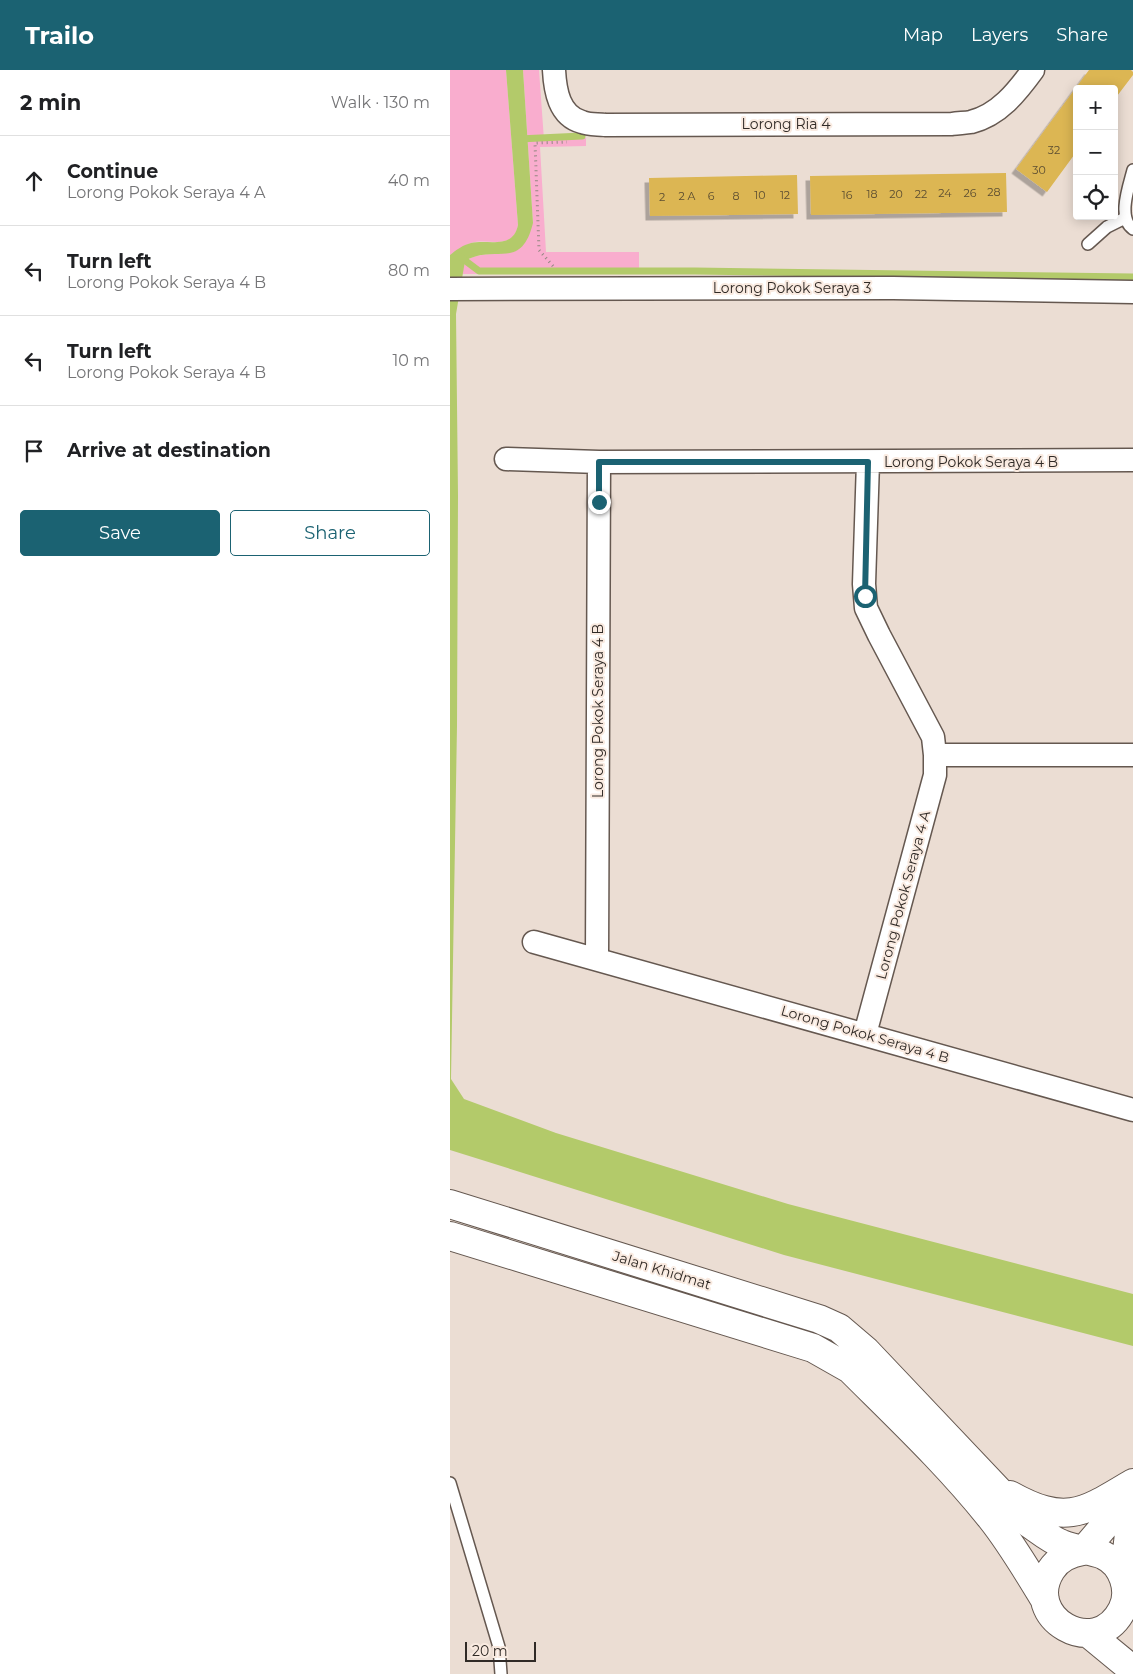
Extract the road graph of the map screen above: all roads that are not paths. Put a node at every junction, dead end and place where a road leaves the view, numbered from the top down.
1 (554, 70) edge
2 (1033, 70) edge
3 (1133, 170) edge
4 (1125, 218) junction
5 (1133, 229) edge
6 (1088, 244) dead end
7 (450, 289) edge
8 (1133, 292) edge
9 (506, 459) dead end
10 (1133, 460) edge
11 (599, 462) junction
12 (868, 462) junction
13 (936, 755) junction
14 (1133, 755) edge
15 (534, 942) dead end
16 (597, 959) junction
17 (865, 1034) junction
18 (1133, 1110) edge
19 (450, 1204) edge
20 (450, 1236) edge
21 (450, 1483) edge
22 (992, 1483) junction
23 (1132, 1492) edge
24 (1082, 1551) junction
25 (1127, 1598) edge
26 (1045, 1600) junction
27 (1088, 1633) junction
28 (1133, 1670) edge
29 (501, 1674) edge

1 - 2 street, Lorong Ria 4
3 - 4 lane
4 - 5 lane
4 - 6 lane
7 - 8 street, Lorong Pokok Seraya 3
9 - 11 street, Lorong Pokok Seraya 4 B
10 - 12 street, Lorong Pokok Seraya 4 B
11 - 12 street, Lorong Pokok Seraya 4 B
11 - 16 street, Lorong Pokok Seraya 4 B
12 - 13 street, Lorong Pokok Seraya 4 A
13 - 14 street
13 - 17 street, Lorong Pokok Seraya 4 A
15 - 16 street, Lorong Pokok Seraya 4 B
16 - 17 street, Lorong Pokok Seraya 4 B
17 - 18 street, Lorong Pokok Seraya 4 B
19 - 22 street, Jalan Khidmat
20 - 26 street
21 - 29 lane
22 - 23 street
22 - 24 street, Jalan Khidmat
23 - 24 street
23 - 25 street
24 - 25 street
24 - 26 street
25 - 27 street
26 - 27 street
27 - 28 street

